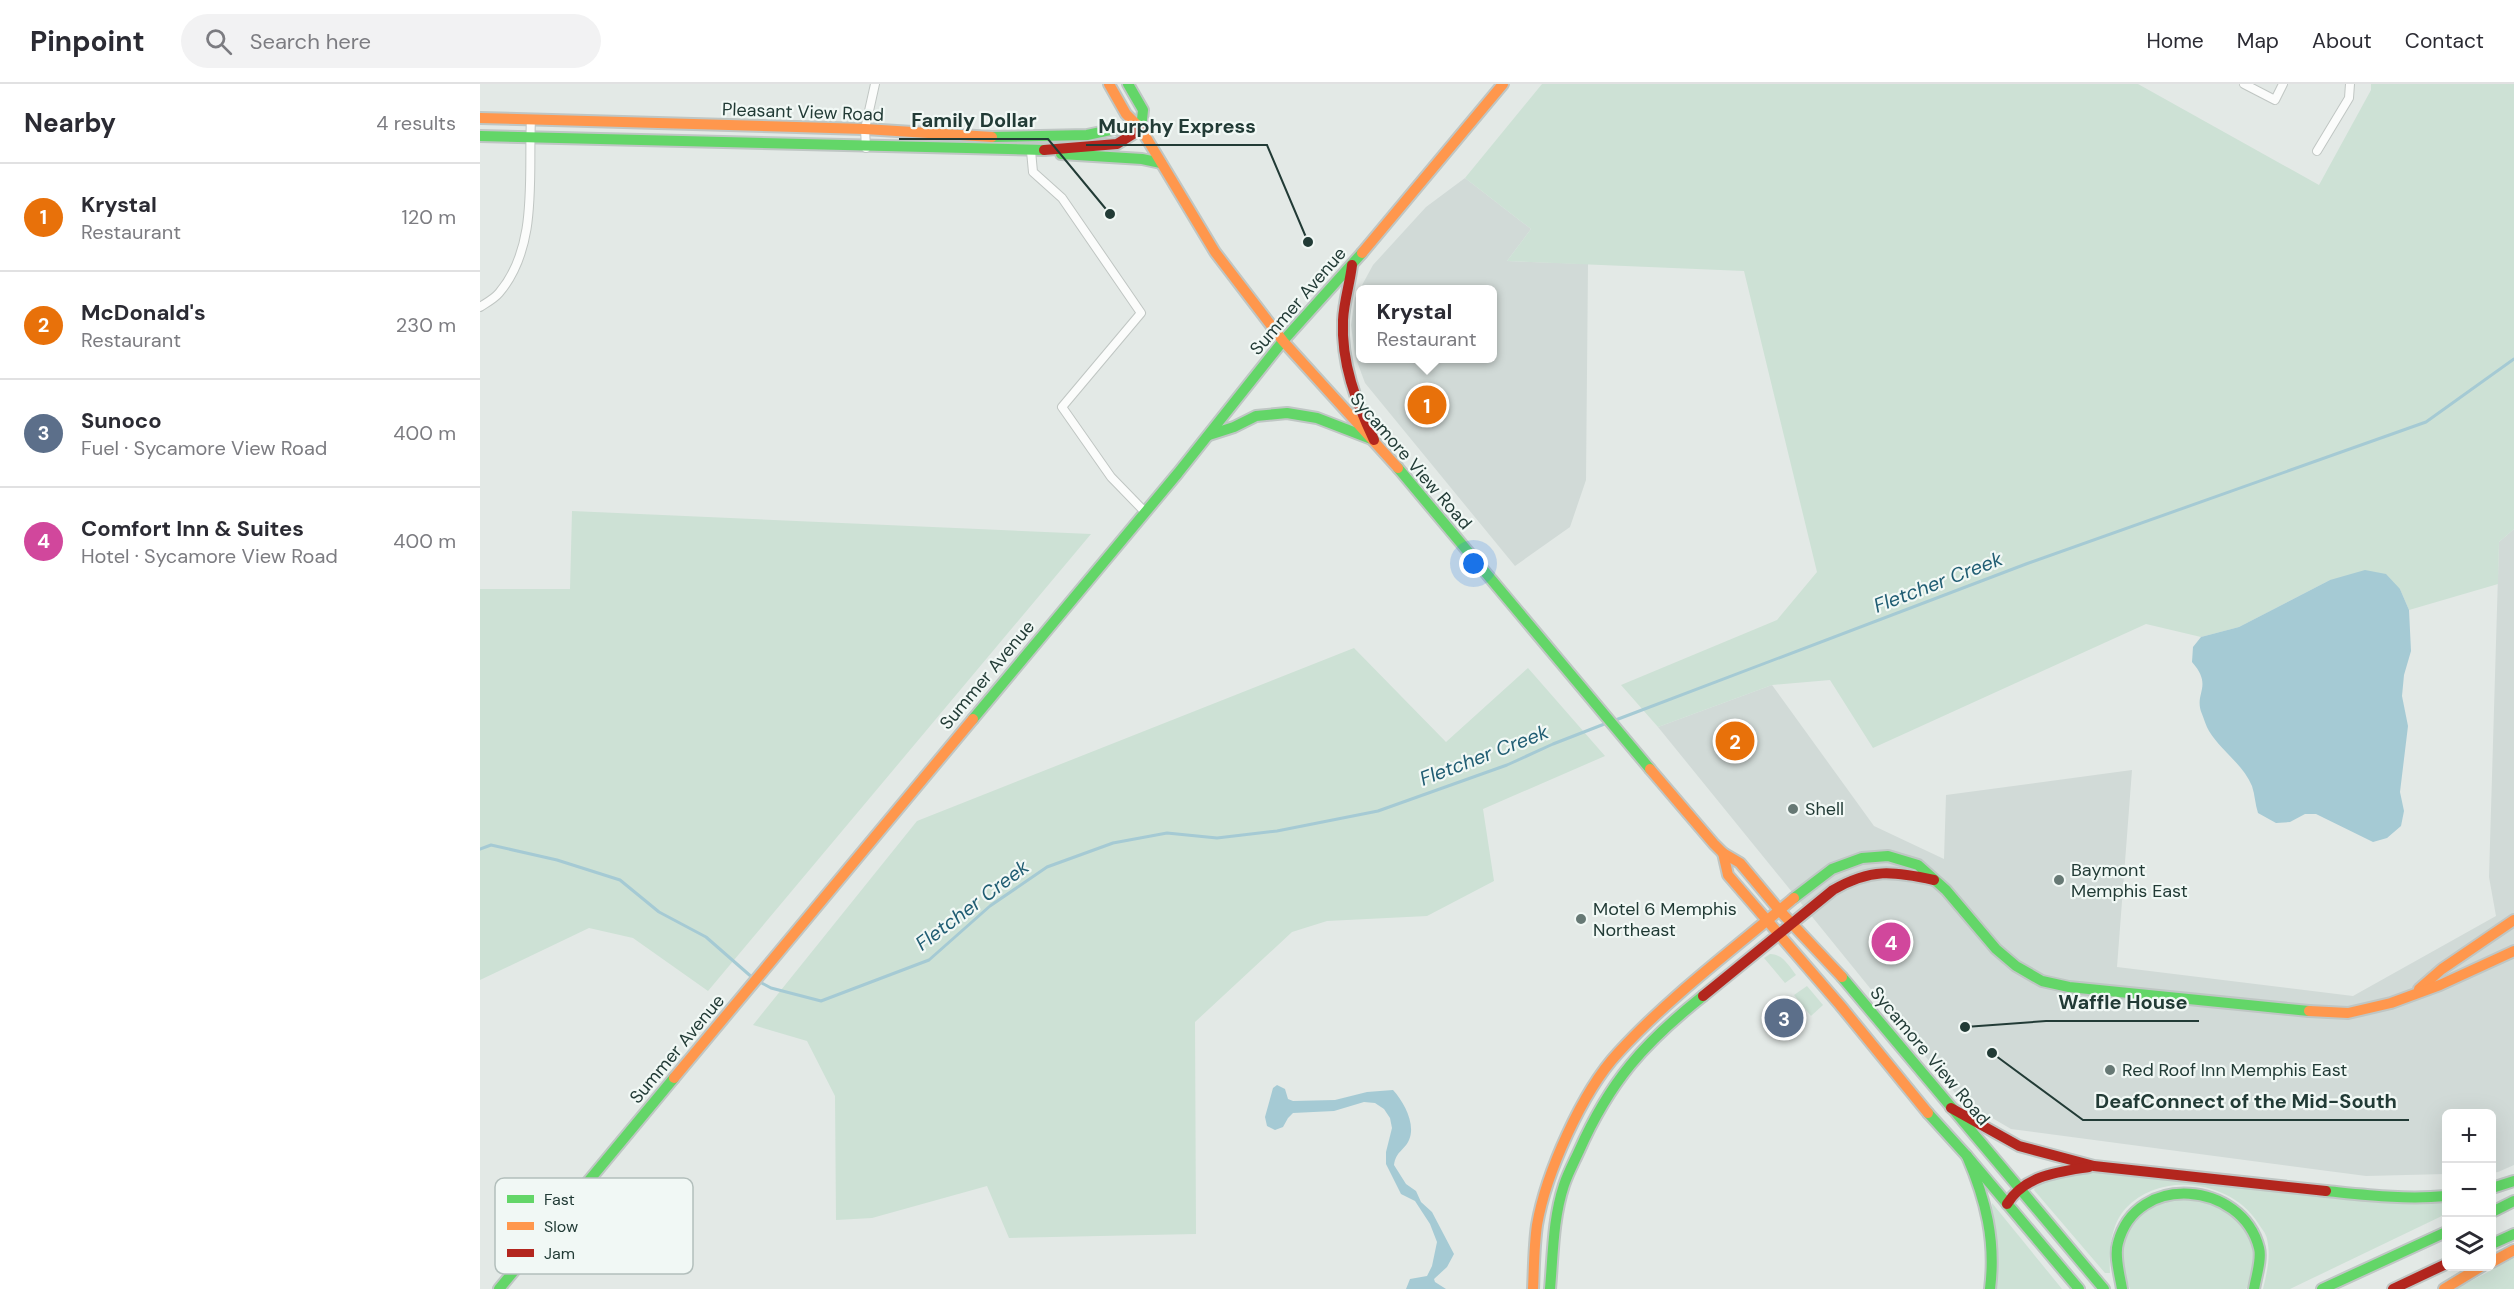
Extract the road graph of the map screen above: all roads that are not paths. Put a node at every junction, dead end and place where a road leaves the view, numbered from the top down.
1 (875, 84) edge
2 (1109, 84) edge
3 (1128, 84) edge
4 (1503, 84) edge
5 (2244, 84) edge
6 (2283, 84) edge
7 (2350, 84) edge
8 (480, 118) edge
9 (531, 119) junction
10 (694, 124) junction
11 (865, 129) junction
12 (1142, 129) junction
13 (480, 136) edge
14 (530, 137) junction
15 (693, 142) junction
16 (866, 148) junction
17 (1053, 150) junction
18 (1031, 151) junction
19 (2317, 151) dead end
20 (1161, 163) junction
21 (1352, 265) junction
22 (480, 307) edge
23 (1283, 340) junction
24 (1209, 435) junction
25 (1374, 440) junction
26 (1145, 512) junction
27 (1723, 854) junction
28 (1934, 880) junction
29 (1780, 911) junction
30 (2514, 920) edge
31 (1768, 922) junction
32 (1792, 922) junction
33 (1778, 934) junction
34 (2514, 951) edge
35 (2416, 992) junction
36 (1951, 1108) junction
37 (1967, 1156) junction
38 (2094, 1166) junction
39 (593, 1178) edge
40 (2514, 1181) edge
41 (2496, 1187) edge
42 (2019, 1188) junction
43 (2442, 1196) edge
44 (2514, 1201) edge
45 (2007, 1204) junction
46 (2496, 1210) edge
47 (2442, 1234) edge
48 (2514, 1234) edge
49 (2496, 1242) edge
50 (2514, 1250) edge
51 (2496, 1260) edge
52 (2442, 1266) edge
53 (2474, 1271) edge
54 (514, 1274) edge
55 (502, 1288) edge
56 (1533, 1289) edge
57 (1550, 1289) edge
58 (1990, 1289) edge
59 (2079, 1289) edge
60 (2104, 1289) edge
61 (2122, 1289) edge
62 (2254, 1289) edge
63 (2322, 1289) edge
64 (2393, 1289) edge
65 (2444, 1289) edge

1 - 11 street
2 - 12 main road, Sycamore View Road
3 - 12 main road, Sycamore View Road
4 - 21 main road, Summer Avenue
5 - 6 street
7 - 19 street
8 - 9 main road, Pleasant View Road
9 - 10 main road, Pleasant View Road
9 - 14 street
10 - 11 main road, Pleasant View Road
10 - 15 main road
11 - 12 main road, Pleasant View Road
11 - 16 street
12 - 17 main road, Pleasant View Road
12 - 20 main road, Sycamore View Road
13 - 14 main road, Pleasant View Road
14 - 15 main road, Pleasant View Road
14 - 22 street
15 - 16 main road, Pleasant View Road
16 - 18 main road, Pleasant View Road
17 - 18 main road, Pleasant View Road
17 - 20 main road
18 - 26 street
20 - 23 main road, Sycamore View Road
21 - 23 main road, Summer Avenue
21 - 25 main road
23 - 24 main road, Summer Avenue
23 - 25 main road, Sycamore View Road
24 - 25 main road
24 - 26 main road, Summer Avenue
25 - 27 main road, Sycamore View Road
26 - 39 main road, Summer Avenue
27 - 29 main road, Sycamore View Road
27 - 31 main road, Sycamore View Road
28 - 29 main road
28 - 32 main road
28 - 35 main road
29 - 31 main road
29 - 32 main road, Sycamore View Road
30 - 35 main road
31 - 33 main road, Sycamore View Road
31 - 56 main road
32 - 33 main road
32 - 36 main road, Sycamore View Road
33 - 37 main road, Sycamore View Road
33 - 57 main road
34 - 35 main road
36 - 38 main road
36 - 42 main road, Sycamore View Road
37 - 45 main road, Sycamore View Road
37 - 58 main road
38 - 42 main road
38 - 43 main road
40 - 41 main road
42 - 45 main road
42 - 60 main road, Sycamore View Road
44 - 46 main road
45 - 59 main road, Sycamore View Road
47 - 63 main road
48 - 49 main road
50 - 51 main road
52 - 64 main road
53 - 65 main road
54 - 55 main road, Summer Avenue
61 - 62 main road

